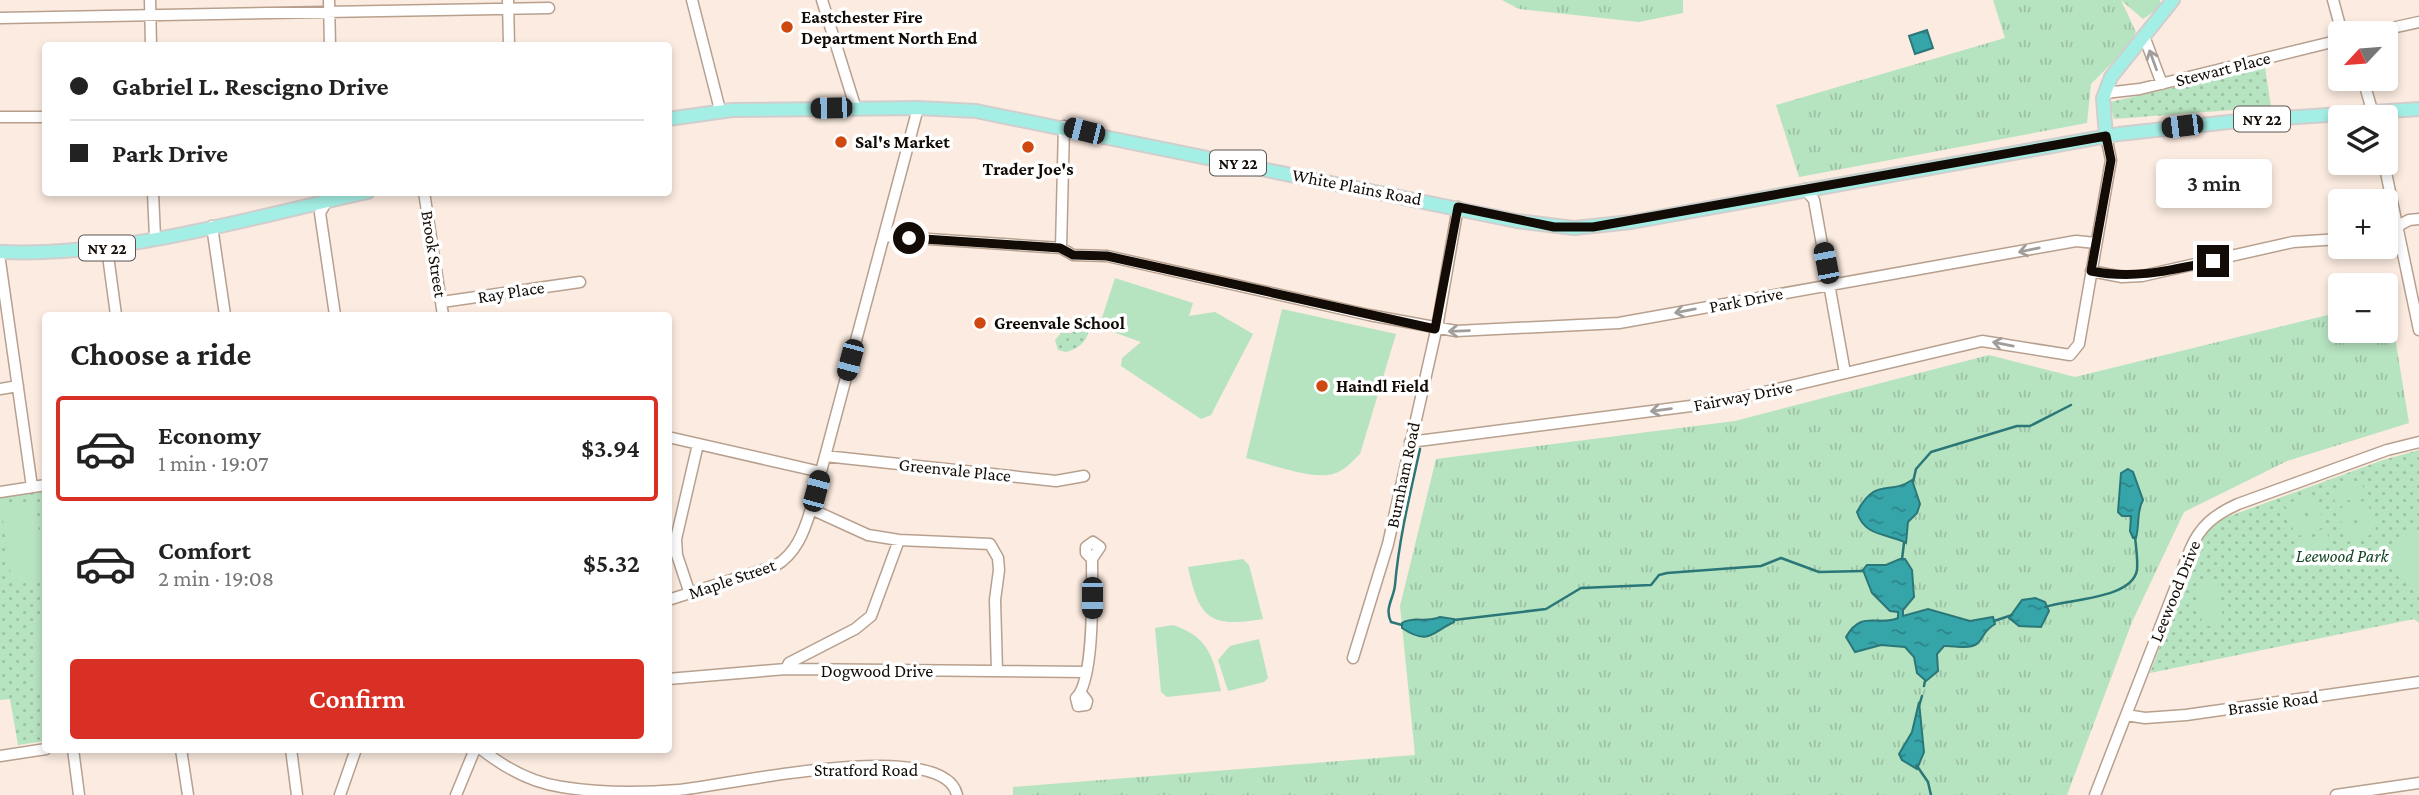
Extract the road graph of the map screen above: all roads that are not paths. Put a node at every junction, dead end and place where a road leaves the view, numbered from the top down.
1 (150, 0) edge
2 (329, 0) edge
3 (692, 0) edge
4 (822, 0) edge
5 (2173, 0) edge
6 (2333, 0) edge
7 (508, 4) edge
8 (549, 8) dead end
9 (329, 12) junction
10 (150, 15) junction
11 (0, 18) edge
12 (2339, 21) edge
13 (2419, 22) edge
14 (2398, 27) edge
15 (2144, 36) junction
16 (151, 42) edge
17 (330, 42) edge
18 (509, 42) edge
19 (2328, 43) edge
20 (2162, 84) junction
21 (2105, 93) junction
22 (918, 108) junction
23 (856, 109) junction
24 (2419, 109) edge
25 (720, 110) junction
26 (2398, 112) edge
27 (0, 117) edge
28 (42, 117) edge
29 (2328, 118) edge
30 (672, 119) edge
31 (1064, 126) junction
32 (2106, 136) junction
33 (1805, 190) junction
34 (153, 196) edge
35 (330, 196) edge
36 (426, 196) edge
37 (1458, 207) junction
38 (2419, 219) edge
39 (212, 226) junction
40 (2398, 227) joint
41 (884, 236) junction
42 (155, 238) junction
43 (2328, 240) edge
44 (2096, 243) junction
45 (107, 248) junction
46 (1060, 248) junction
47 (0, 252) edge
48 (0, 261) edge
49 (2091, 271) junction
50 (580, 282) dead end
51 (1830, 284) junction
52 (442, 302) junction
53 (116, 312) edge
54 (225, 312) edge
55 (335, 312) edge
56 (443, 312) edge
57 (2419, 328) edge
58 (1435, 329) junction
59 (1846, 373) junction
60 (18, 386) junction
61 (0, 389) edge
62 (672, 437) edge
63 (1410, 442) junction
64 (2419, 442) edge
65 (698, 444) junction
66 (825, 456) junction
67 (821, 472) junction
68 (1084, 477) dead end
69 (42, 486) edge
70 (32, 487) junction
71 (0, 492) edge
72 (811, 509) junction
73 (899, 540) junction
74 (1092, 559) dead end
75 (690, 594) junction
76 (672, 599) edge
77 (1353, 658) dead end
78 (786, 669) junction
79 (997, 671) junction
80 (1086, 672) junction
81 (672, 679) edge
82 (2419, 682) edge
83 (1081, 693) dead end
84 (2126, 715) junction
85 (42, 750) edge
86 (73, 753) edge
87 (182, 753) edge
88 (292, 753) edge
89 (355, 753) edge
90 (473, 753) edge
91 (487, 753) edge
92 (0, 756) edge
93 (2419, 783) edge
94 (569, 791) edge
95 (676, 793) edge
96 (79, 795) edge
97 (188, 795) edge
98 (298, 795) edge
99 (340, 795) edge
100 (456, 795) edge
101 (957, 795) edge
102 (2095, 795) edge
103 (2336, 795) edge

1 - 10 street
2 - 9 street
3 - 25 street
4 - 23 street
5 - 15 main road
6 - 12 street
7 - 8 street
7 - 9 street
7 - 18 street
9 - 10 street
9 - 17 street
10 - 11 street
10 - 16 street
13 - 14 street
20 -> 15 street
15 - 21 main road
19 - 20 street, Stewart Place
20 - 21 street, Stewart Place
21 - 32 main road
22 - 23 main road, White Plains Road / NY 22
22 - 31 main road, White Plains Road / NY 22
22 - 41 street, Maple Street
23 - 25 main road, White Plains Road / NY 22
24 - 26 main road, White Plains Road / NY 22
25 - 30 main road, White Plains Road / NY 22
27 - 28 street
29 - 32 main road, White Plains Road / NY 22
31 - 37 main road, White Plains Road / NY 22
31 - 46 street
32 - 33 main road, White Plains Road / NY 22
32 - 44 street
33 - 37 main road, White Plains Road / NY 22
33 - 51 street
34 - 42 street
35 - 39 main road, NY 22
35 - 55 street
36 - 52 street, Brook Street
37 - 58 street, Burnham Road
38 - 40 street
39 - 42 main road, NY 22
39 - 54 street
40 - 57 street
41 - 46 street, Park Drive
41 - 66 street, Maple Street
42 - 45 main road, NY 22
43 - 49 street
44 - 49 street
44 -> 51 street, Park Drive
45 - 47 main road, NY 22
45 - 53 street
46 - 58 street, Park Drive
48 - 60 street
49 -> 59 street, Fairway Drive
50 - 52 street, Ray Place
51 -> 58 street, Park Drive
51 - 59 street
52 - 56 street, Brook Street
58 - 63 street, Burnham Road
59 -> 63 street, Fairway Drive
60 - 61 street
60 - 70 street
62 - 65 street
63 - 77 street, Burnham Road
64 - 84 street, Leewood Drive
65 - 67 street
65 - 75 street
66 - 67 street, Maple Street
66 - 68 street, Greenvale Place
67 - 72 street, Maple Street
69 - 70 street
70 - 71 street
72 - 73 street
72 - 75 street, Maple Street
73 - 78 street
73 - 79 street
74 - 80 street
75 - 76 street, Maple Street
78 - 79 street, Dogwood Drive
78 - 81 street, Dogwood Drive
79 - 80 street, Dogwood Drive
80 - 83 street
82 - 84 street, Brassie Road
84 - 102 street, Leewood Drive
85 - 92 street
86 - 96 street
87 - 97 street
88 - 98 street
89 - 99 street
90 - 100 street
91 - 94 street, Stratford Road
93 - 103 street
94 - 95 street, Stratford Road
95 - 101 street, Stratford Road

